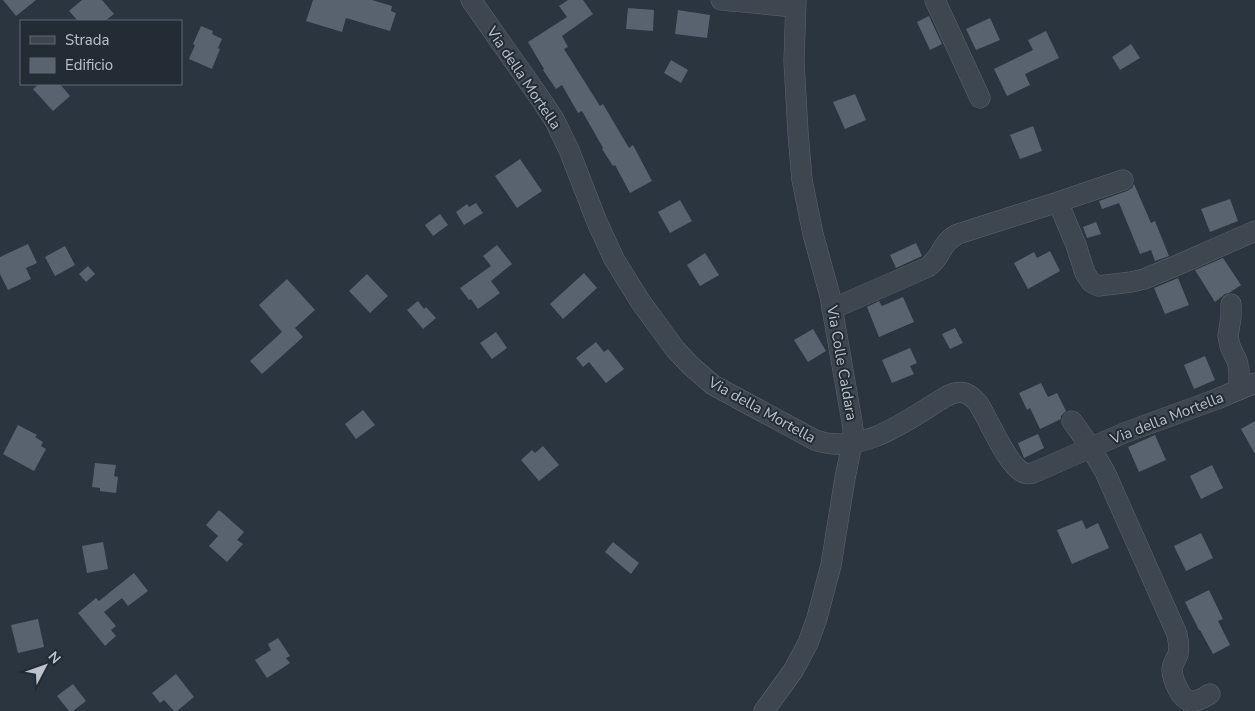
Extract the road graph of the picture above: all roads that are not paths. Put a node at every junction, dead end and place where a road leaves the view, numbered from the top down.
1 (471, 0) edge
2 (721, 0) edge
3 (935, 0) edge
4 (795, 3) edge
5 (980, 98) dead end
6 (1123, 180) dead end
7 (1058, 202) junction
8 (1255, 231) edge
9 (1231, 304) dead end
10 (832, 308) junction
11 (1247, 387) edge
12 (1072, 421) dead end
13 (852, 443) junction
14 (1092, 448) junction
15 (1210, 694) dead end
16 (764, 711) edge

1 - 13 street, Via della Mortella
2 - 4 street
3 - 5 street
4 - 10 street, Via Colle Caldara
6 - 7 street
7 - 8 street
7 - 10 street
9 - 11 street
10 - 13 street, Via Colle Caldara
11 - 14 street, Via della Mortella
12 - 14 street
13 - 14 street, Via della Mortella
13 - 16 street, Via Colle Caldara
14 - 15 street

